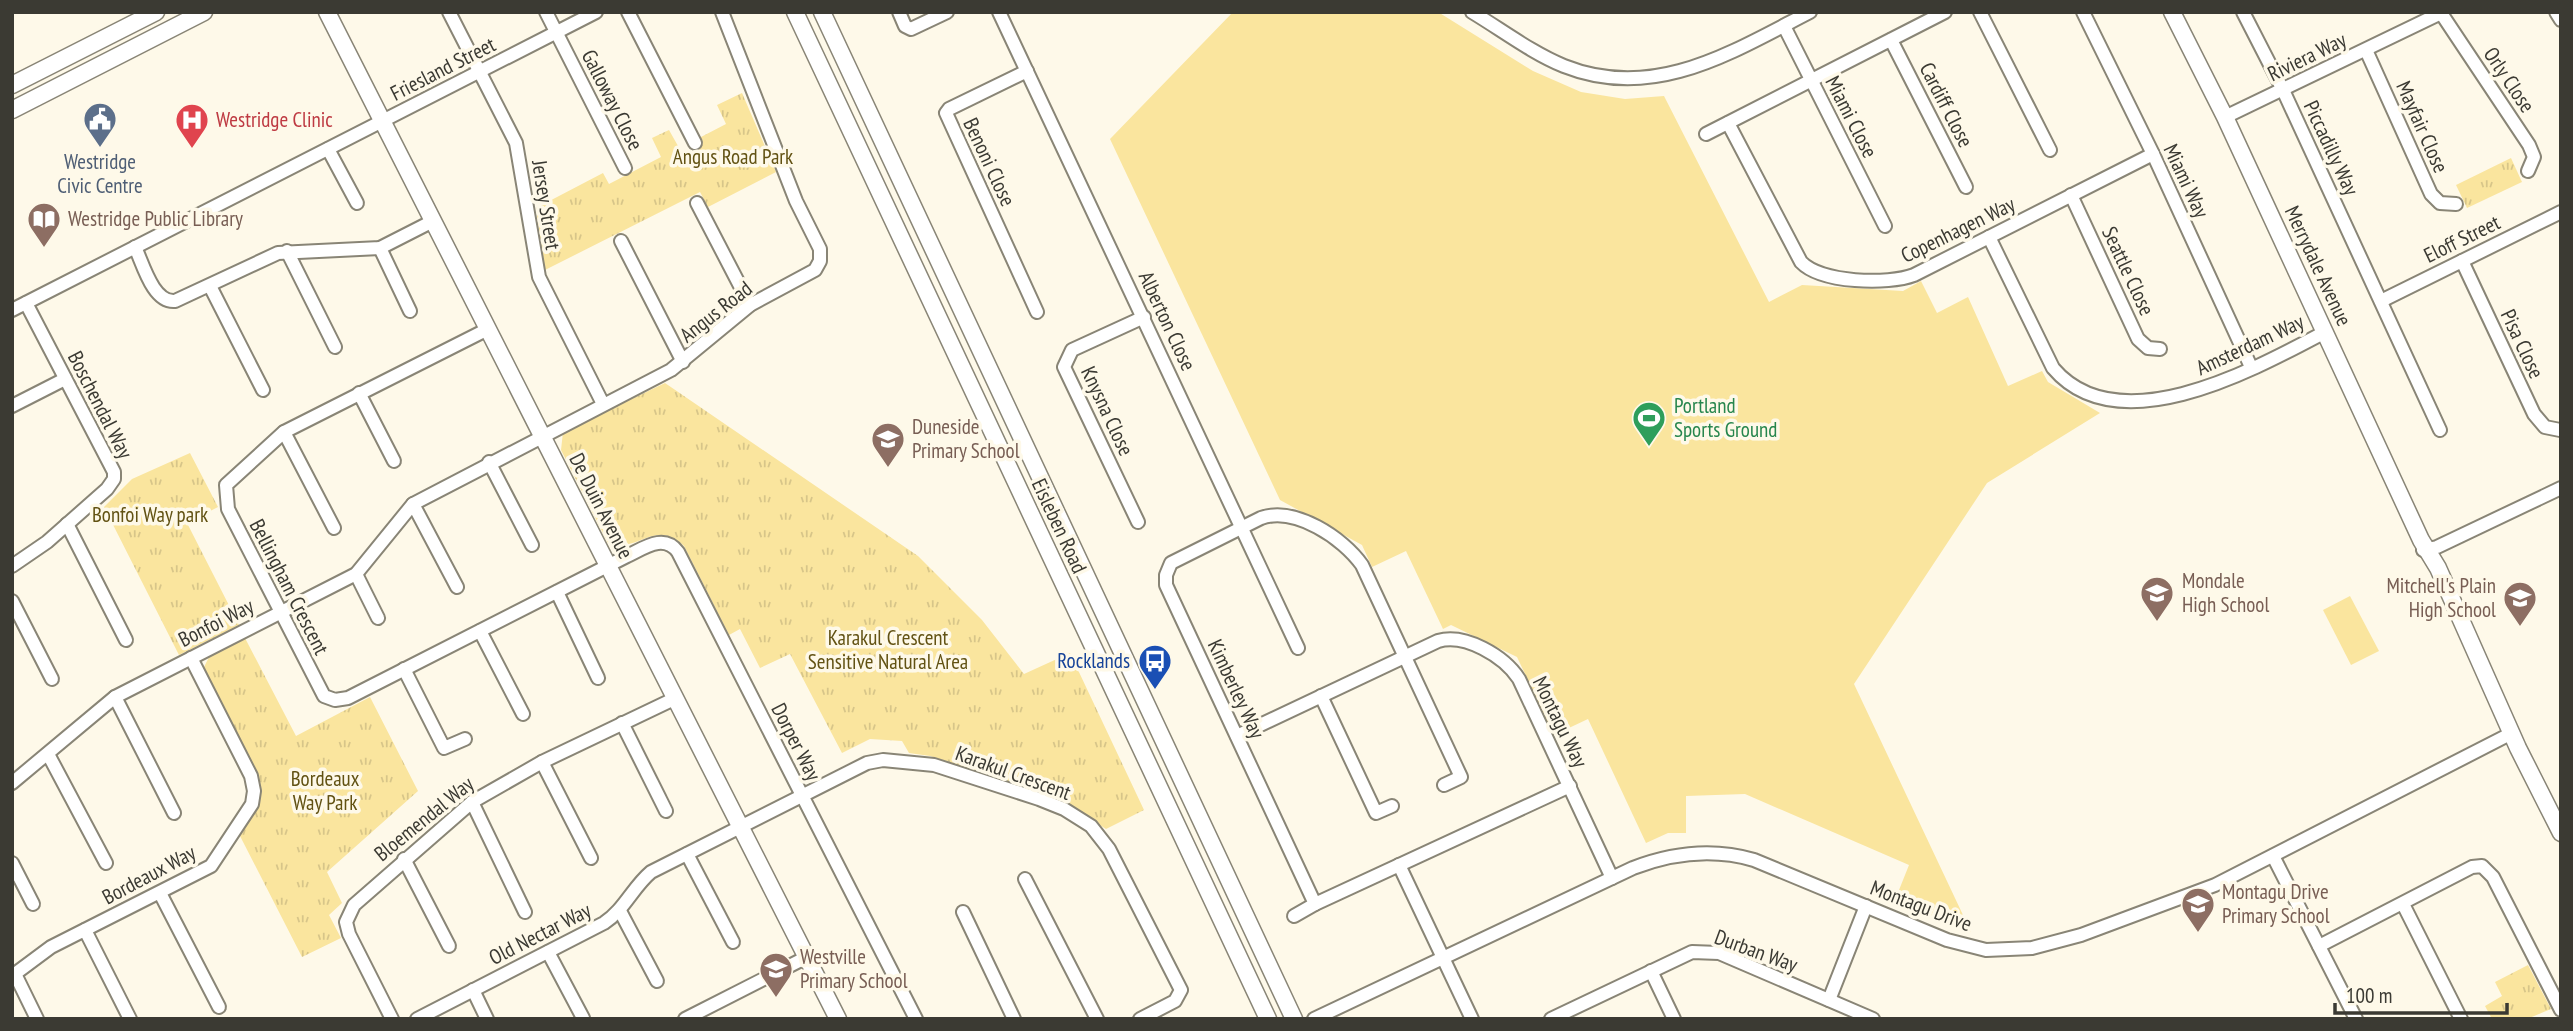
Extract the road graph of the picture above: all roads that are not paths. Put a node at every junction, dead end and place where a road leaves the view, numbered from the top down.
1 (156, 12) edge
2 (204, 12) edge
3 (327, 12) edge
4 (449, 12) edge
5 (546, 12) edge
6 (596, 12) edge
7 (628, 12) edge
8 (722, 12) edge
9 (795, 12) edge
10 (822, 12) edge
11 (899, 12) edge
12 (947, 12) edge
13 (999, 12) edge
14 (1472, 12) edge
15 (1810, 12) edge
16 (1945, 12) edge
17 (1980, 12) edge
18 (2082, 12) edge
19 (2172, 12) edge
20 (2243, 12) edge
21 (2556, 12) edge
22 (2442, 13) edge
23 (2561, 20) edge
24 (1784, 26) junction
25 (556, 33) junction
26 (1891, 40) junction
27 (2366, 50) junction
28 (1027, 71) junction
29 (478, 72) junction
30 (1811, 81) junction
31 (12, 85) edge
32 (2283, 90) junction
33 (12, 110) edge
34 (2225, 117) junction
35 (383, 121) junction
36 (1728, 122) junction
37 (1706, 134) dead end
38 (695, 143) dead end
39 (328, 149) junction
40 (2050, 150) dead end
41 (2153, 154) junction
42 (625, 168) dead end
43 (2528, 171) dead end
44 (1966, 187) dead end
45 (2071, 195) junction
46 (697, 203) dead end
47 (357, 204) dead end
48 (2456, 204) dead end
49 (2561, 212) edge
50 (433, 221) junction
51 (1885, 226) dead end
52 (1989, 237) junction
53 (621, 241) dead end
54 (135, 247) junction
55 (380, 248) junction
56 (287, 251) junction
57 (2462, 261) junction
58 (210, 286) junction
59 (2381, 301) junction
60 (26, 303) junction
61 (750, 305) junction
62 (12, 310) edge
63 (410, 311) dead end
64 (1037, 312) dead end
65 (1144, 317) junction
66 (488, 329) junction
67 (2325, 332) junction
68 (335, 347) dead end
69 (2160, 349) dead end
70 (683, 362) junction
71 (2251, 367) junction
72 (65, 379) junction
73 (263, 390) dead end
74 (359, 393) junction
75 (603, 404) junction
76 (12, 406) edge
77 (2440, 430) dead end
78 (2560, 430) edge
79 (284, 432) junction
80 (542, 435) junction
81 (394, 461) dead end
82 (489, 463) junction
83 (2561, 488) edge
84 (413, 504) junction
85 (1138, 522) dead end
86 (67, 524) junction
87 (1243, 527) junction
88 (334, 528) dead end
89 (532, 545) dead end
90 (2424, 546) junction
91 (12, 566) edge
92 (609, 566) junction
93 (356, 574) junction
94 (457, 587) dead end
95 (557, 592) junction
96 (12, 601) edge
97 (280, 612) junction
98 (378, 618) dead end
99 (480, 631) junction
100 (126, 640) dead end
101 (1298, 648) dead end
102 (1405, 657) junction
103 (191, 658) junction
104 (404, 669) junction
105 (598, 678) dead end
106 (52, 679) dead end
107 (1321, 696) junction
108 (116, 697) junction
109 (676, 698) junction
110 (523, 714) dead end
111 (622, 723) junction
112 (1237, 736) junction
113 (465, 739) dead end
114 (2513, 739) junction
115 (48, 754) junction
116 (542, 762) junction
117 (12, 783) edge
118 (1444, 785) dead end
119 (1570, 786) junction
120 (802, 795) junction
121 (472, 802) junction
122 (1392, 806) dead end
123 (666, 811) dead end
124 (174, 813) dead end
125 (741, 827) junction
126 (2561, 833) edge
127 (687, 853) junction
128 (2273, 856) junction
129 (591, 858) dead end
130 (404, 859) junction
131 (12, 863) edge
132 (106, 863) dead end
133 (1399, 865) junction
134 (1612, 878) junction
135 (1025, 880) dead end
136 (160, 893) junction
137 (33, 904) dead end
138 (1315, 904) junction
139 (2403, 904) junction
140 (1866, 906) junction
141 (620, 911) junction
142 (525, 912) dead end
143 (963, 912) dead end
144 (1294, 916) dead end
145 (85, 930) junction
146 (733, 942) dead end
147 (449, 946) dead end
148 (2319, 946) junction
149 (548, 952) junction
150 (807, 957) junction
151 (1444, 957) junction
152 (1651, 971) junction
153 (13, 975) edge
154 (657, 981) dead end
155 (473, 990) junction
156 (1829, 1000) junction
157 (219, 1007) dead end
158 (2561, 1010) edge
159 (1572, 1014) edge
160 (583, 1018) edge
161 (37, 1019) edge
162 (130, 1019) edge
163 (392, 1019) edge
164 (417, 1019) edge
165 (487, 1019) edge
166 (685, 1019) edge
167 (838, 1019) edge
168 (916, 1019) edge
169 (1014, 1019) edge
170 (1097, 1019) edge
171 (1140, 1019) edge
172 (1268, 1019) edge
173 (1294, 1019) edge
174 (1314, 1019) edge
175 (1472, 1019) edge
176 (1551, 1019) edge
177 (1674, 1019) edge
178 (1872, 1019) edge
179 (2356, 1019) edge
180 (2461, 1019) edge

1 - 31 main road
2 - 33 main road
3 - 35 main road, De Duin Avenue
4 - 29 street, Jersey Street
5 - 25 street, Galloway Close
6 - 25 street, Friesland Street
7 - 38 street
8 - 61 street, Angus Road
9 - 172 main road, Eisleben Road
10 - 173 main road, Eisleben Road
11 - 12 street
13 - 28 street, Alberton Close
14 - 24 street
15 - 24 street
16 - 26 street
17 - 40 street
18 - 41 street, Miami Way
19 - 34 main road, Merrydale Avenue
20 - 32 street, Piccadilly Way
21 - 23 street
22 - 27 street, Riviera Way
22 - 43 street, Orly Close
24 - 30 street, Miami Close
25 - 29 street, Friesland Street
25 - 42 street, Galloway Close
26 - 30 street
26 - 44 street, Cardiff Close
27 - 32 street, Riviera Way
27 - 48 street, Mayfair Close
28 - 64 street, Benoni Close
28 - 65 street, Alberton Close
29 - 35 street, Friesland Street
29 - 75 street, Jersey Street
30 - 36 street
30 - 51 street, Miami Close
32 - 34 street, Riviera Way
32 - 59 street, Piccadilly Way
34 - 67 main road, Merrydale Avenue
35 - 39 street, Friesland Street
35 - 50 main road, De Duin Avenue
36 - 37 street
36 - 52 street, Copenhagen Way
39 - 47 street
39 - 54 street, Friesland Street
41 - 45 street, Copenhagen Way
41 - 71 street, Miami Way
45 - 52 street, Copenhagen Way
45 - 69 street, Seattle Close
46 - 61 street
49 - 57 street, Eloff Street
50 - 55 street
50 - 66 main road, De Duin Avenue
52 - 71 street, Amsterdam Way
53 - 70 street
54 - 58 street
54 - 60 street, Friesland Street
55 - 56 street
55 - 63 street
56 - 58 street
56 - 68 street
57 - 59 street, Eloff Street
57 - 78 street, Pisa Close
58 - 73 street
59 - 77 street, Piccadilly Way
60 - 62 street, Friesland Street
60 - 72 street, Boschendal Way
61 - 70 street, Angus Road
65 - 85 street, Knysna Close
65 - 87 street, Alberton Close
66 - 74 street, Bellingham Crescent
66 - 80 main road, De Duin Avenue
67 - 71 street, Amsterdam Way
67 - 90 main road, Merrydale Avenue
70 - 75 street, Angus Road
72 - 76 street
72 - 86 street, Boschendal Way
74 - 79 street, Bellingham Crescent
74 - 81 street
75 - 80 street, Angus Road
79 - 88 street
79 - 97 street, Bellingham Crescent
80 - 82 street, Bonfoi Way
80 - 92 main road, De Duin Avenue
82 - 84 street, Bonfoi Way
82 - 89 street
83 - 90 street
84 - 93 street, Bonfoi Way
84 - 94 street
86 - 91 street, Boschendal Way
86 - 100 street
87 - 101 street, Alberton Close
87 - 102 street
87 - 112 street, Kimberley Way
90 - 114 main road, Merrydale Avenue
92 - 95 street, Bellingham Crescent
92 - 109 main road, De Duin Avenue
92 - 120 street, Dorper Way
93 - 97 street, Bonfoi Way
93 - 98 street
95 - 99 street, Bellingham Crescent
95 - 105 street
96 - 106 street
97 - 103 street, Bonfoi Way
97 - 104 street, Bellingham Crescent
99 - 104 street, Bellingham Crescent
99 - 110 street
102 - 107 street, Montagu Way
102 - 118 street
102 - 119 street, Montagu Way
103 - 108 street, Bonfoi Way
103 - 136 street, Bordeaux Way
104 - 113 street
107 - 112 street, Montagu Way
107 - 122 street
108 - 115 street, Bonfoi Way
108 - 124 street
109 - 111 street, Bloemendal Way
109 - 125 main road, De Duin Avenue
111 - 116 street, Bloemendal Way
111 - 123 street
112 - 138 street, Kimberley Way
114 - 126 main road, Merrydale Avenue
114 - 128 street, Montagu Drive
115 - 117 street, Bonfoi Way
115 - 132 street
116 - 121 street, Bloemendal Way
116 - 129 street
119 - 133 street
119 - 134 street, Montagu Way
120 - 125 street, Karakul Crescent
120 - 168 street, Dorper Way
120 - 171 street, Karakul Crescent
121 - 130 street, Bloemendal Way
121 - 142 street
125 - 127 street, Old Nectar Way
125 - 150 main road, De Duin Avenue
127 - 141 street, Old Nectar Way
127 - 146 street
128 - 140 street, Montagu Drive
128 - 148 street
130 - 147 street
130 - 163 street, Bloemendal Way
131 - 137 street
133 - 138 street
133 - 151 street
134 - 140 street, Montagu Drive
134 - 151 street, Montagu Drive
135 - 170 street
136 - 145 street, Bordeaux Way
136 - 157 street
138 - 144 street
139 - 148 street
139 - 158 street
139 - 180 street
140 - 156 street
141 - 149 street, Old Nectar Way
141 - 154 street
143 - 169 street
145 - 153 street, Bordeaux Way
145 - 162 street
148 - 179 street
149 - 155 street, Old Nectar Way
149 - 160 street
150 - 166 street
150 - 167 main road, De Duin Avenue
151 - 174 street, Montagu Drive
151 - 175 street
152 - 156 street, Durban Way
152 - 159 street, Durban Way
152 - 177 street
153 - 161 street
155 - 164 street, Old Nectar Way
155 - 165 street
156 - 178 street, Durban Way
159 - 176 street, Durban Way

